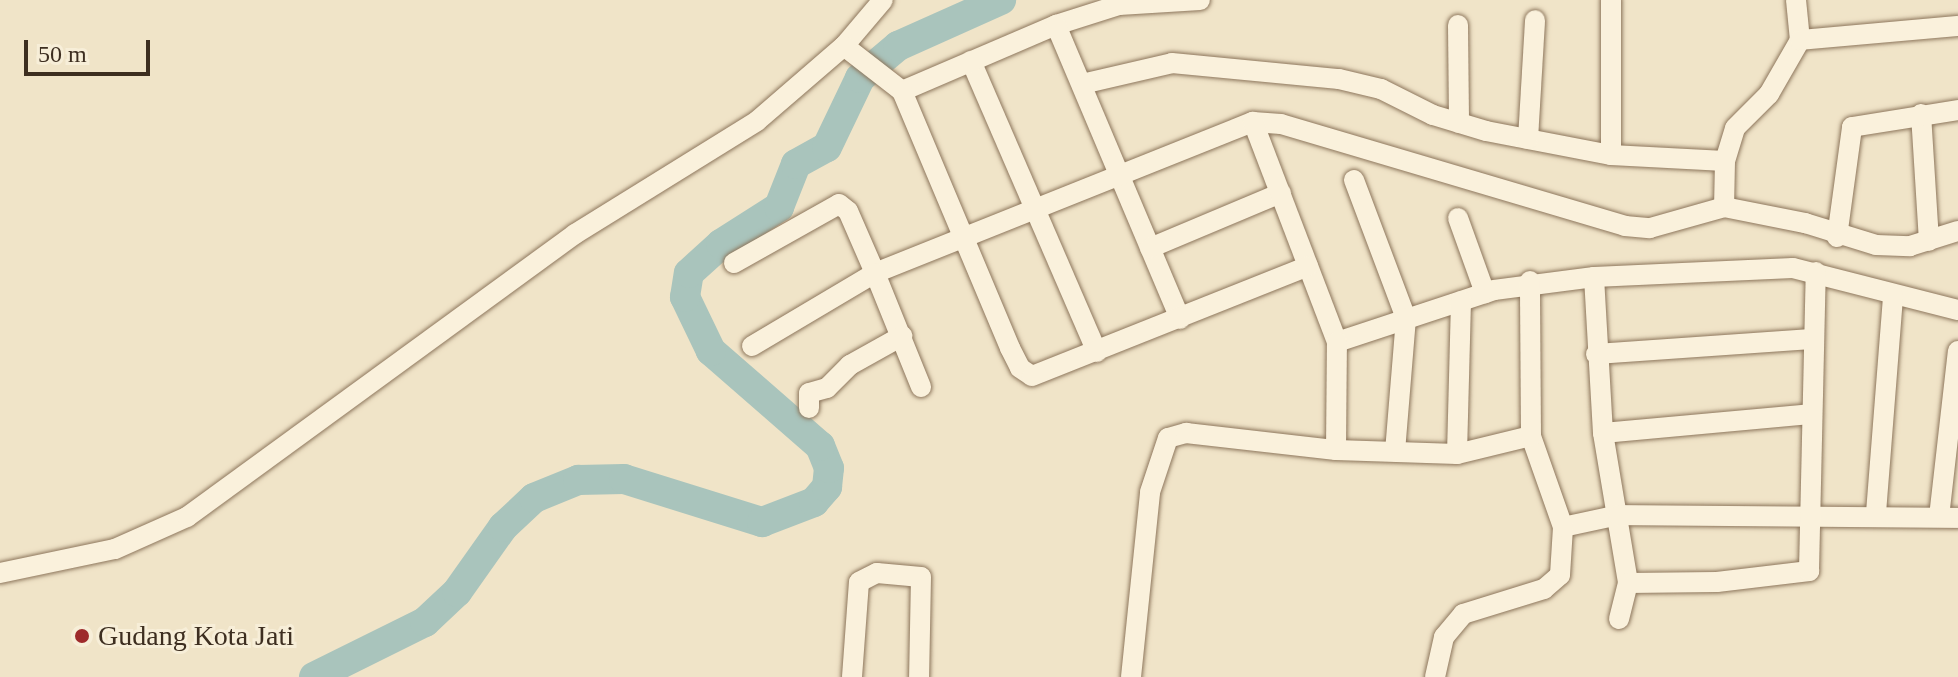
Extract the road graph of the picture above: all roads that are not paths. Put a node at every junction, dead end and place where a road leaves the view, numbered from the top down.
1 (883, 0) edge
2 (1200, 0) edge
3 (1611, 0) edge
4 (1796, 0) edge
5 (1535, 20) dead end
6 (1056, 25) junction
7 (1458, 25) dead end
8 (1958, 26) edge
9 (1800, 40) junction
10 (850, 49) junction
11 (971, 61) junction
12 (895, 84) junction
13 (1082, 84) junction
14 (1958, 110) edge
15 (1921, 114) junction
16 (1253, 122) junction
17 (1459, 123) junction
18 (1528, 139) junction
19 (1611, 155) junction
20 (1725, 161) junction
21 (1120, 175) junction
22 (1354, 180) dead end
23 (1281, 193) junction
24 (1035, 207) junction
25 (1724, 207) junction
26 (1458, 218) dead end
27 (1958, 231) edge
28 (959, 236) junction
29 (1837, 237) junction
30 (1929, 241) junction
31 (1150, 248) junction
32 (734, 263) dead end
33 (1308, 266) junction
34 (1816, 272) junction
35 (875, 273) junction
36 (1594, 277) junction
37 (1530, 281) junction
38 (1485, 293) junction
39 (1893, 296) junction
40 (1461, 301) junction
41 (1958, 310) edge
42 (1406, 318) junction
43 (1180, 319) junction
44 (902, 336) junction
45 (1811, 339) junction
46 (1337, 342) junction
47 (752, 346) dead end
48 (1958, 351) edge
49 (1097, 352) junction
50 (1596, 354) junction
51 (921, 387) dead end
52 (809, 408) dead end
53 (1810, 414) junction
54 (1603, 433) junction
55 (1531, 436) junction
56 (1336, 450) junction
57 (1395, 452) junction
58 (1457, 454) junction
59 (1810, 513) junction
60 (1876, 513) junction
61 (1619, 515) junction
62 (1949, 517) edge
63 (1563, 527) junction
64 (0, 573) edge
65 (1628, 583) junction
66 (1619, 619) dead end
67 (852, 677) edge
68 (919, 677) edge
69 (1131, 677) edge
70 (1435, 677) edge

1 - 10 street
2 - 6 street
3 - 19 street
4 - 9 street
5 - 18 street
6 - 11 street
6 - 13 street
7 - 17 street
8 - 9 street
9 - 20 street
10 - 12 street
10 - 64 street
11 - 12 street
11 - 24 street
12 - 28 street
13 - 17 street
13 - 21 street
14 - 15 street
15 - 29 street
15 - 30 street
16 - 21 street
16 - 23 street
16 - 25 street
17 - 18 street
18 - 19 street
19 - 20 street
20 - 25 street
21 - 24 street
21 - 31 street
22 - 42 street
23 - 31 street
23 - 33 street
24 - 28 street
24 - 49 street
25 - 29 street
26 - 38 street
27 - 30 street
28 - 35 street
28 - 49 street
29 - 30 street
31 - 43 street
32 - 35 street
33 - 43 street
33 - 46 street
34 - 36 street
34 - 39 street
34 - 45 street
35 - 44 street
35 - 47 street
36 - 37 street
36 - 50 street
37 - 38 street
37 - 55 street
38 - 40 street
39 - 41 street
39 - 60 street
40 - 42 street
40 - 58 street
42 - 46 street
42 - 57 street
43 - 49 street
44 - 51 street
44 - 52 street
45 - 50 street
45 - 53 street
46 - 56 street
48 - 62 street
50 - 54 street
53 - 54 street
53 - 59 street
54 - 61 street
55 - 58 street
55 - 63 street
56 - 57 street
56 - 69 street
57 - 58 street
59 - 60 street
59 - 61 street
59 - 65 street
60 - 62 street
61 - 63 street
61 - 65 street
63 - 70 street
65 - 66 street
67 - 68 street

